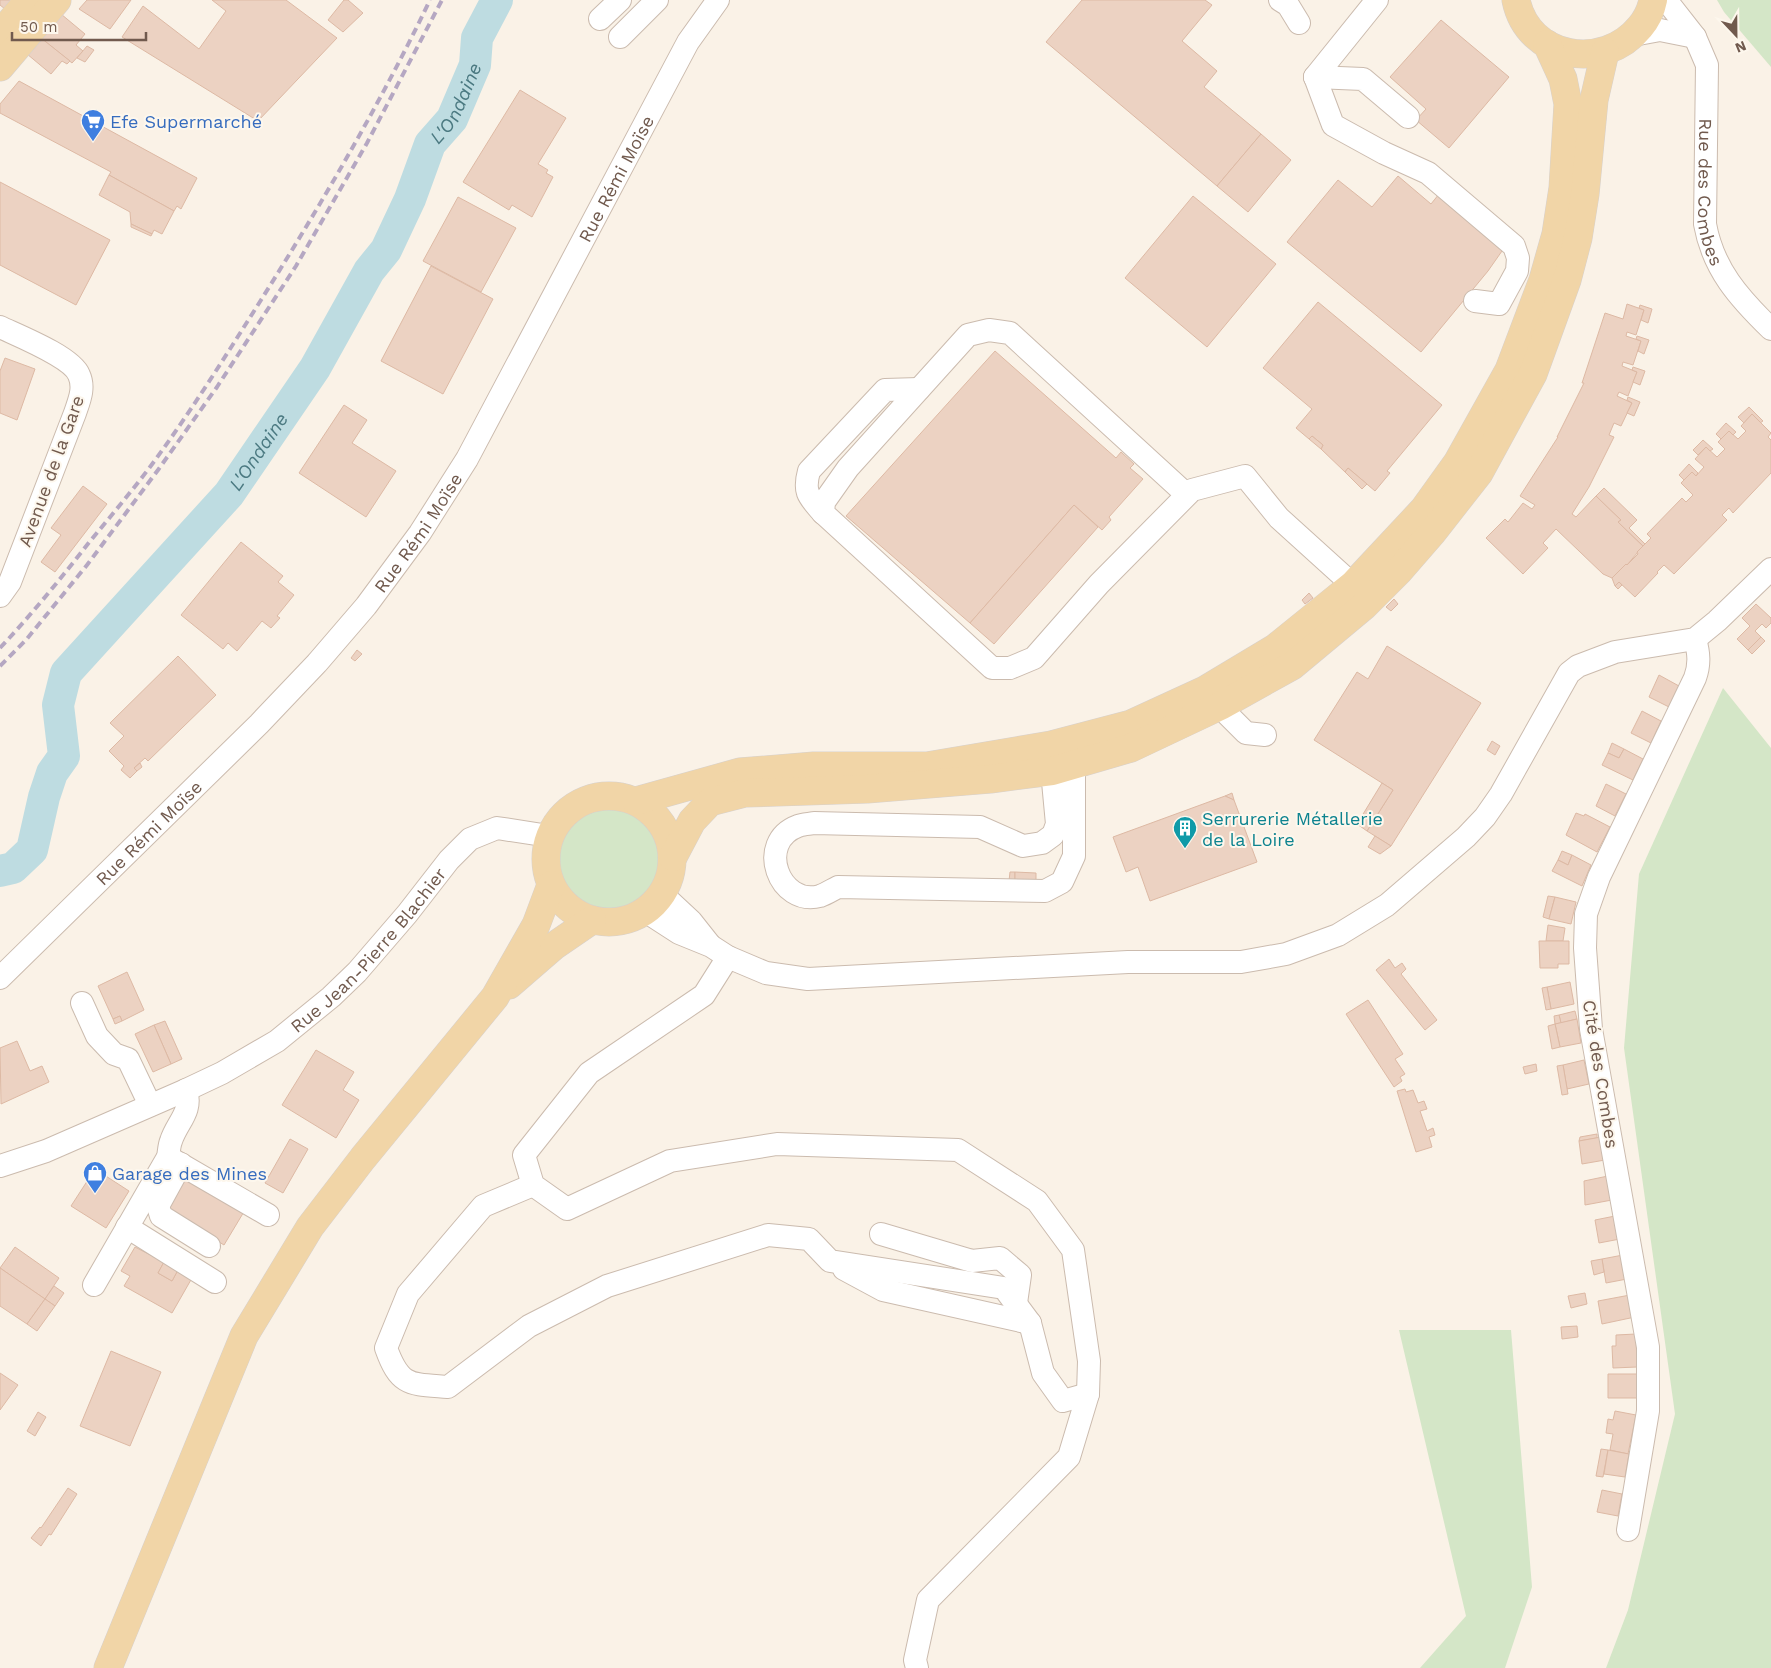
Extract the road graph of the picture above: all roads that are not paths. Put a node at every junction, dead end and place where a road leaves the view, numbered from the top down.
1 (29, 0) edge
2 (57, 0) edge
3 (620, 0) edge
4 (657, 0) edge
5 (718, 0) edge
6 (1280, 0) edge
7 (1377, 0) edge
8 (1653, 0) edge
9 (1666, 0) edge
10 (1515, 1) edge
11 (600, 19) dead end
12 (1298, 22) dead end
13 (0, 34) edge
14 (1633, 35) junction
15 (620, 37) dead end
16 (1694, 37) junction
17 (1547, 44) junction
18 (1605, 52) junction
19 (0, 67) edge
20 (1315, 77) junction
21 (1408, 116) dead end
22 (1474, 302) dead end
23 (0, 327) edge
24 (1771, 329) edge
25 (919, 389) junction
26 (1187, 496) junction
27 (822, 513) junction
28 (1771, 569) edge
29 (1353, 585) junction
30 (0, 596) edge
31 (1695, 639) junction
32 (1219, 706) junction
33 (1251, 740) dead end
34 (1063, 769) junction
35 (636, 801) junction
36 (550, 836) junction
37 (673, 857) junction
38 (551, 885) junction
39 (653, 903) junction
40 (592, 920) junction
41 (719, 951) junction
42 (0, 978) edge
43 (495, 998) junction
44 (82, 1003) dead end
45 (186, 1090) junction
46 (150, 1105) junction
47 (175, 1160) junction
48 (0, 1166) edge
49 (533, 1185) junction
50 (268, 1215) dead end
51 (130, 1221) junction
52 (881, 1234) dead end
53 (209, 1246) dead end
54 (830, 1261) junction
55 (215, 1282) dead end
56 (94, 1285) dead end
57 (1016, 1303) junction
58 (1030, 1323) junction
59 (1088, 1394) junction
60 (1628, 1530) dead end
61 (108, 1668) edge
62 (917, 1668) edge

1 - 13 main road
2 - 19 main road
3 - 11 street
4 - 15 street
5 - 42 street, Rue Rémi Moïse
6 - 12 street
7 - 20 street
8 - 14 main road
9 - 16 street, Rue des Combes
10 - 17 main road
14 - 16 street
14 - 18 main road
16 - 24 street, Rue des Combes
17 - 18 main road
17 - 29 main road
18 - 32 main road
20 - 21 street
20 - 22 street
23 - 30 street, Avenue de la Gare
25 - 26 street
25 - 27 street
25 - 27 street
26 - 27 street
26 - 29 street
28 - 31 street
29 - 35 main road
31 - 41 street
31 - 60 street, Cité des Combes
32 - 33 street
32 - 34 main road
34 - 34 street
34 - 37 main road
35 - 36 main road
35 - 37 main road
36 - 38 main road
36 - 45 street, Rue Jean-Pierre Blachier
37 - 39 main road
38 - 40 main road
38 - 43 main road
39 - 40 main road
39 - 41 street
40 - 43 main road
41 - 49 street
43 - 61 main road
44 - 46 street
45 - 46 street, Rue Jean-Pierre Blachier
45 - 47 street
46 - 48 street, Rue Jean-Pierre Blachier
47 - 50 street
47 - 51 street
47 - 53 street
49 - 54 street
49 - 59 street
51 - 55 street
51 - 56 street
52 - 57 street
54 - 57 street
54 - 58 street
57 - 58 street
58 - 59 street
59 - 62 street

